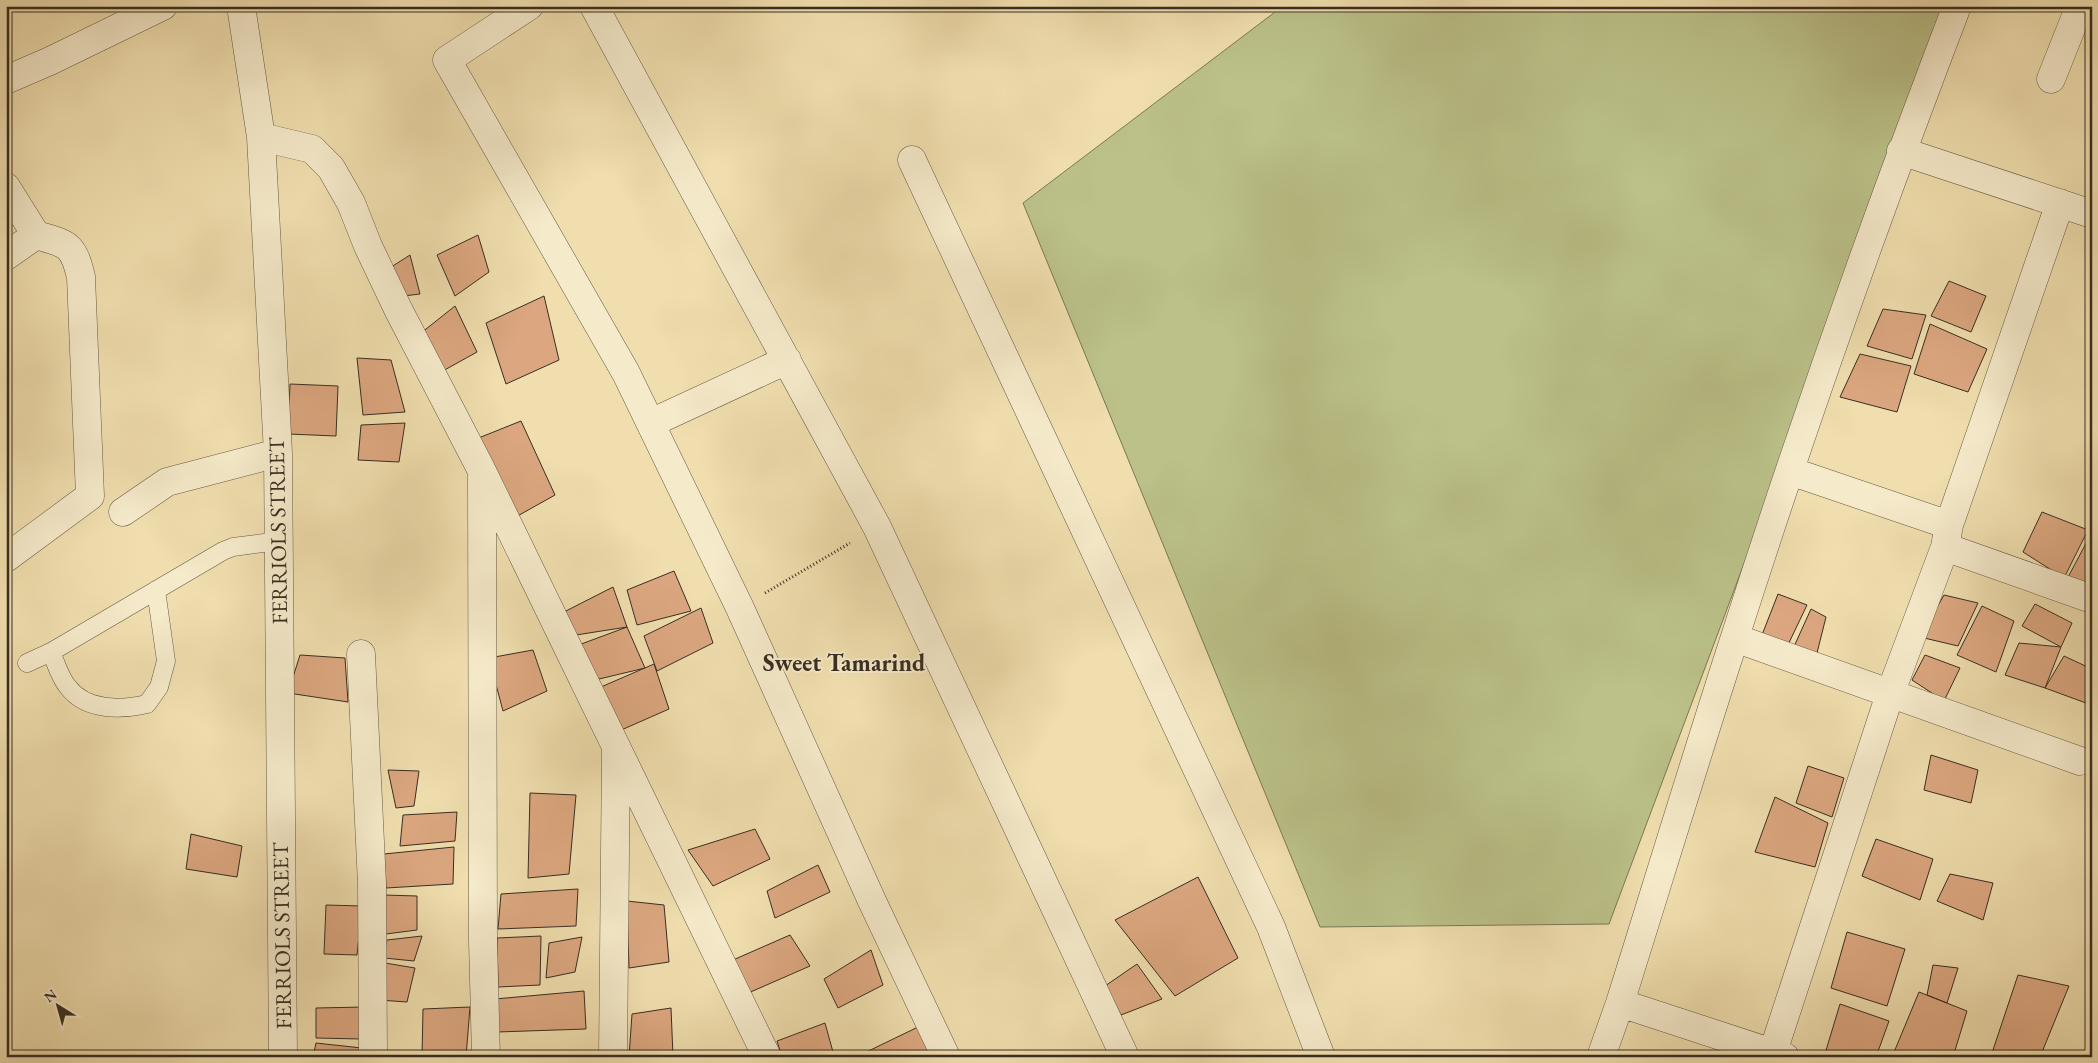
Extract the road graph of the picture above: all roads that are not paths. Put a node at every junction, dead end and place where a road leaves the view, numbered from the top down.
1 (163, 6) edge
2 (241, 6) edge
3 (529, 6) edge
4 (594, 6) edge
5 (1957, 6) edge
6 (2080, 6) edge
7 (6, 80) edge
8 (2051, 80) dead end
9 (261, 138) junction
10 (1901, 151) junction
11 (912, 160) dead end
12 (6, 187) edge
13 (2060, 203) junction
14 (2092, 214) edge
15 (36, 235) junction
16 (6, 256) edge
17 (787, 360) junction
18 (651, 423) junction
19 (278, 454) junction
20 (482, 469) junction
21 (1790, 471) junction
22 (123, 512) dead end
23 (1947, 536) junction
24 (279, 541) junction
25 (6, 558) edge
26 (156, 590) junction
27 (2092, 599) edge
28 (1735, 638) junction
29 (51, 652) junction
30 (361, 654) dead end
31 (27, 663) dead end
32 (1890, 694) junction
33 (616, 747) junction
34 (2080, 762) dead end
35 (1620, 1003) junction
36 (1779, 1054) edge
37 (283, 1057) edge
38 (373, 1057) edge
39 (486, 1057) edge
40 (613, 1057) edge
41 (767, 1057) edge
42 (946, 1057) edge
43 (1125, 1057) edge
44 (1320, 1057) edge
45 (1601, 1057) edge

1 - 7 street
2 - 9 street, FERRIOLS STREET
3 - 18 street
4 - 17 street
5 - 10 street
6 - 8 street
9 - 19 street, FERRIOLS STREET
9 - 20 street
10 - 13 street
10 - 21 street
11 - 44 street
12 - 15 street
13 - 14 street
13 - 23 street
15 - 16 street
15 - 25 street
17 - 18 street
17 - 43 street
18 - 42 street
19 - 22 street
19 - 24 street, FERRIOLS STREET
20 - 33 street
20 - 39 street
21 - 23 street
21 - 28 street
23 - 27 street
23 - 32 street
24 - 26 lane
24 - 37 street, FERRIOLS STREET
26 - 29 lane
26 - 29 lane
28 - 32 street
28 - 35 street
29 - 31 lane
30 - 38 street
32 - 34 street
32 - 36 street
33 - 40 street
33 - 41 street
35 - 36 street
35 - 45 street

